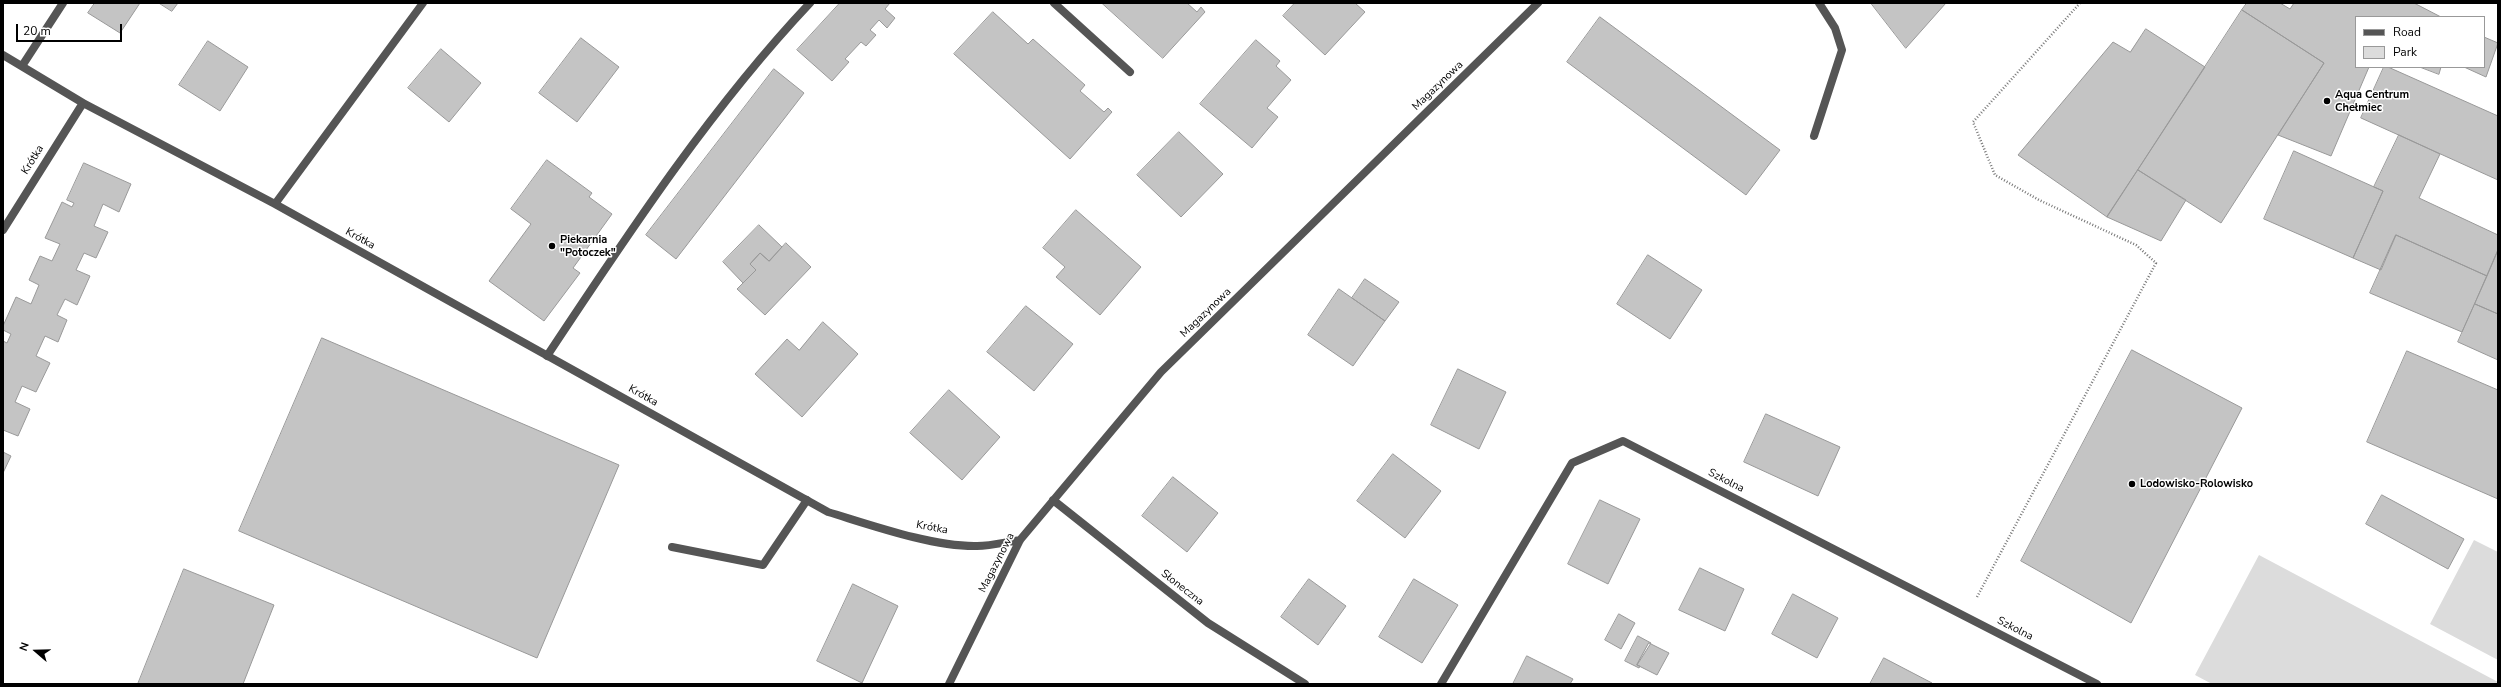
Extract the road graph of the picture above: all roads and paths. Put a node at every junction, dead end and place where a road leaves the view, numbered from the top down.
1 (63, 3) edge
2 (423, 3) edge
3 (810, 3) edge
4 (1054, 3) edge
5 (1538, 3) edge
6 (1819, 3) edge
7 (2080, 3) edge
8 (3, 55) edge
9 (22, 66) junction
10 (1130, 72) dead end
11 (83, 103) junction
12 (1814, 136) dead end
13 (275, 204) junction
14 (3, 230) edge
15 (547, 356) junction
16 (807, 500) junction
17 (1053, 500) junction
18 (1020, 540) junction
19 (672, 547) dead end
20 (1966, 617) junction
21 (949, 684) edge
22 (1305, 684) edge
23 (1441, 684) edge
24 (2097, 684) edge

1 - 9 street
2 - 13 street
3 - 15 street
4 - 10 street
5 - 17 street, Magazynowa
6 - 12 street
7 - 20 path
8 - 9 street, Krótka
9 - 11 street, Krótka
11 - 13 street, Krótka
11 - 14 street, Krótka
13 - 15 street, Krótka
15 - 16 street, Krótka
16 - 18 street, Krótka
16 - 19 street
17 - 18 street, Magazynowa
17 - 22 street, Słoneczna
18 - 21 street, Magazynowa
20 - 23 street, Szkolna
20 - 24 street, Szkolna

